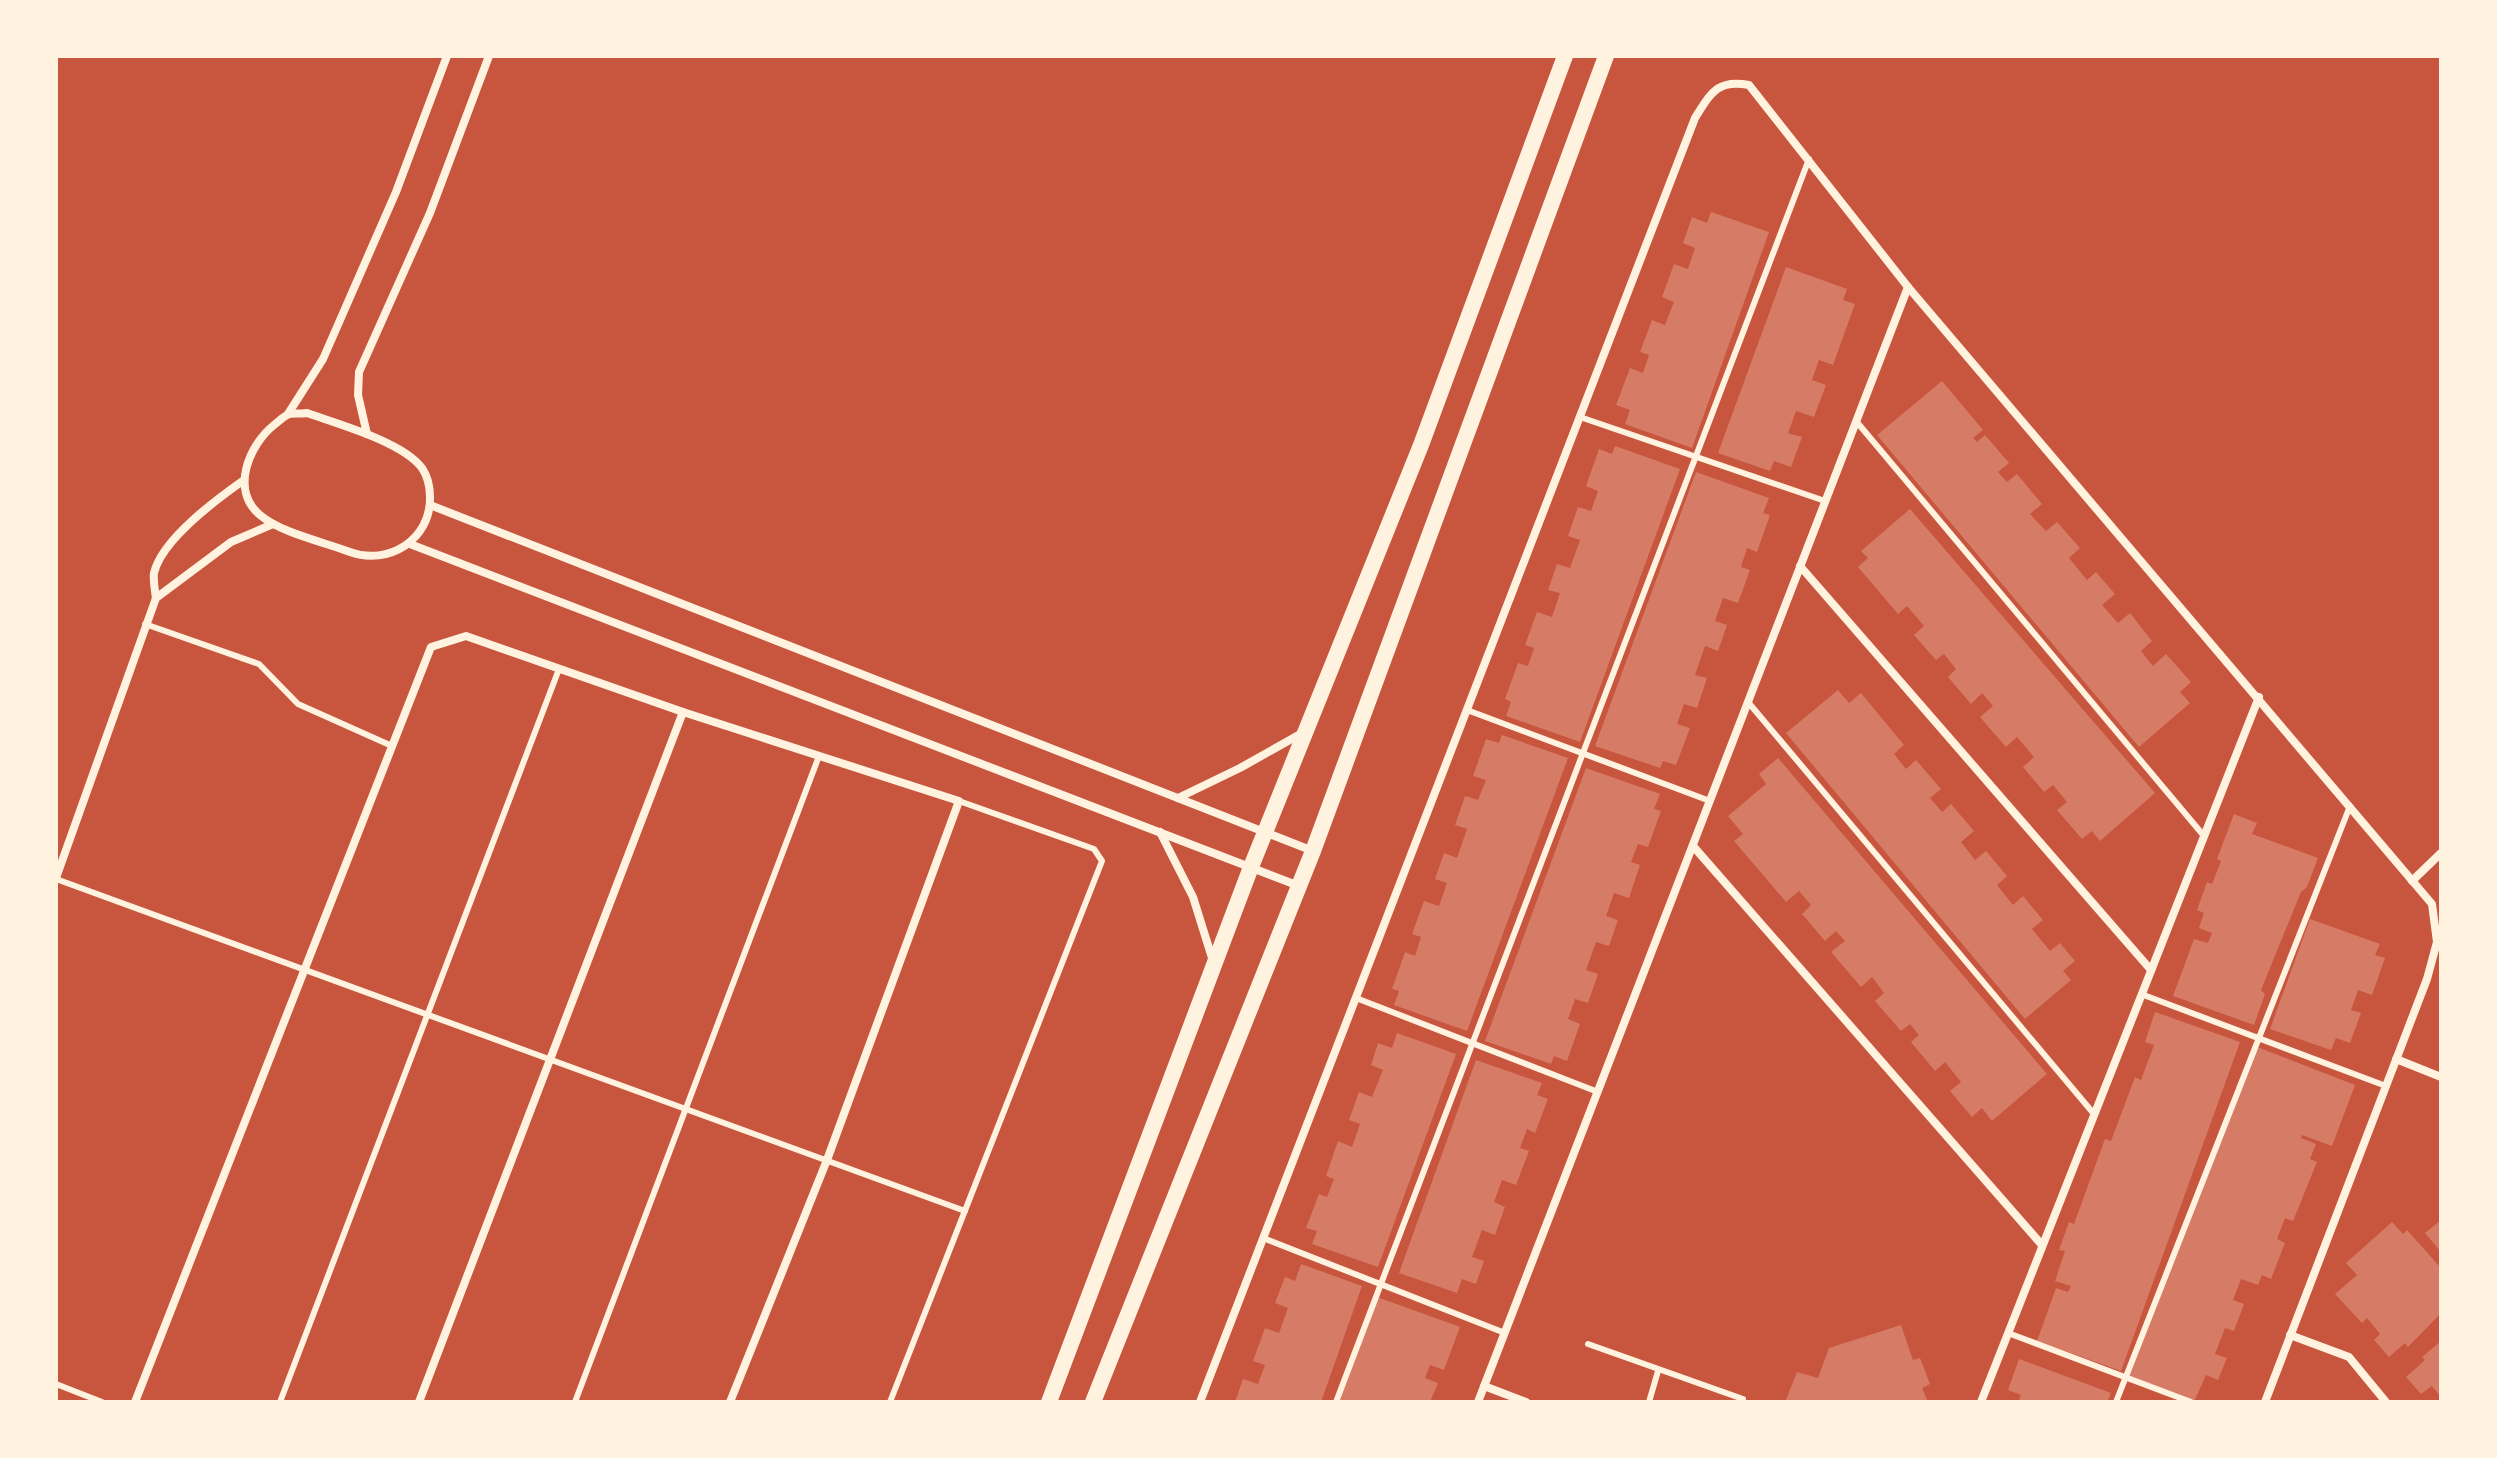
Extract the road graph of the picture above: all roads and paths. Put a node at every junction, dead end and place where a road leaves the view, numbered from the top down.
1 (447, 56) edge
2 (489, 56) edge
3 (1565, 56) edge
4 (1606, 56) edge
5 (1809, 159) junction
6 (1908, 287) junction
7 (288, 414) junction
8 (1580, 417) junction
9 (1856, 421) junction
10 (367, 434) junction
11 (1695, 457) junction
12 (244, 480) junction
13 (1825, 501) junction
14 (430, 505) junction
15 (273, 524) junction
16 (410, 544) junction
17 (1800, 566) junction
18 (156, 598) junction
19 (145, 624) junction
20 (559, 669) junction
21 (2259, 697) junction
22 (1748, 702) junction
23 (1467, 710) junction
24 (683, 712) junction
25 (1307, 730) junction
26 (392, 746) junction
27 (1582, 754) junction
28 (819, 756) junction
29 (1178, 798) junction
30 (959, 801) junction
31 (1710, 801) junction
32 (2350, 806) junction
33 (1160, 832) junction
34 (1265, 832) junction
35 (2204, 836) junction
36 (1693, 846) junction
37 (1313, 851) junction
38 (2441, 853) edge
39 (1251, 867) junction
40 (56, 879) edge
41 (2412, 881) junction
42 (1299, 886) junction
43 (1214, 965) junction
44 (305, 970) junction
45 (2151, 970) junction
46 (2141, 994) junction
47 (1356, 998) junction
48 (428, 1015) junction
49 (2259, 1038) junction
50 (1472, 1043) junction
51 (2396, 1059) junction
52 (550, 1060) junction
53 (2441, 1077) edge
54 (2386, 1086) junction
55 (1598, 1092) junction
56 (686, 1109) junction
57 (2094, 1114) junction
58 (827, 1160) junction
59 (965, 1211) junction
60 (1263, 1238) junction
61 (2042, 1245) junction
62 (1380, 1284) junction
63 (1505, 1333) junction
64 (2008, 1333) junction
65 (2290, 1335) junction
66 (1588, 1344) dead end
67 (1658, 1371) junction
68 (2126, 1377) junction
69 (56, 1384) edge
70 (1484, 1386) junction
71 (1743, 1399) dead end
72 (102, 1402) edge
73 (135, 1402) edge
74 (280, 1402) edge
75 (419, 1402) edge
76 (575, 1402) edge
77 (730, 1402) edge
78 (890, 1402) edge
79 (1049, 1402) edge
80 (1093, 1402) edge
81 (1200, 1402) edge
82 (1336, 1402) edge
83 (1478, 1402) edge
84 (1526, 1402) edge
85 (1649, 1402) edge
86 (1981, 1402) edge
87 (2116, 1402) edge
88 (2191, 1402) edge
89 (2265, 1402) edge
90 (2386, 1402) edge

1 - 7 street
2 - 10 street
3 - 25 main road
4 - 37 main road
5 - 6 street
5 - 8 street
5 - 11 lane
6 - 9 street
6 - 21 street
7 - 10 street
7 - 12 street
8 - 11 lane
8 - 23 street
9 - 13 street
9 - 35 lane
10 - 14 street
11 - 13 lane
11 - 27 lane
12 - 15 street
12 - 18 street
13 - 17 street
14 - 16 street
14 - 29 street
15 - 16 street
15 - 18 street
16 - 33 street
17 - 22 street
17 - 45 street
18 - 19 street
19 - 26 lane
19 - 40 street
20 - 24 street
20 - 26 street
20 - 48 lane
21 - 32 street
21 - 35 street
22 - 31 street
22 - 57 lane
23 - 27 lane
23 - 47 street
24 - 28 street
24 - 52 street
25 - 29 street
25 - 34 main road
26 - 44 street
27 - 31 lane
27 - 50 lane
28 - 30 street
28 - 56 lane
29 - 34 street
30 - 58 street
30 - 59 lane
31 - 36 street
32 - 41 street
32 - 49 lane
33 - 39 street
33 - 43 street
34 - 37 street
34 - 39 main road
35 - 45 street
36 - 55 street
36 - 61 street
37 - 42 main road
38 - 41 street
39 - 42 street
39 - 43 main road
40 - 44 lane
41 - 51 street
42 - 80 main road
43 - 79 main road
44 - 48 lane
44 - 73 street
45 - 46 street
46 - 49 lane
46 - 57 street
47 - 50 lane
47 - 60 street
48 - 52 lane
48 - 74 lane
49 - 54 lane
49 - 68 lane
50 - 55 lane
50 - 62 lane
51 - 53 street
51 - 54 street
52 - 56 lane
52 - 75 street
54 - 65 street
55 - 63 street
56 - 58 lane
56 - 76 lane
57 - 61 street
58 - 59 lane
58 - 77 street
59 - 78 lane
60 - 62 lane
60 - 81 street
61 - 64 street
62 - 63 lane
62 - 82 lane
63 - 70 street
64 - 68 lane
64 - 86 street
65 - 89 street
65 - 90 street
66 - 67 lane
67 - 71 lane
67 - 85 lane
68 - 87 lane
68 - 88 lane
69 - 72 lane
70 - 83 street
70 - 84 street

